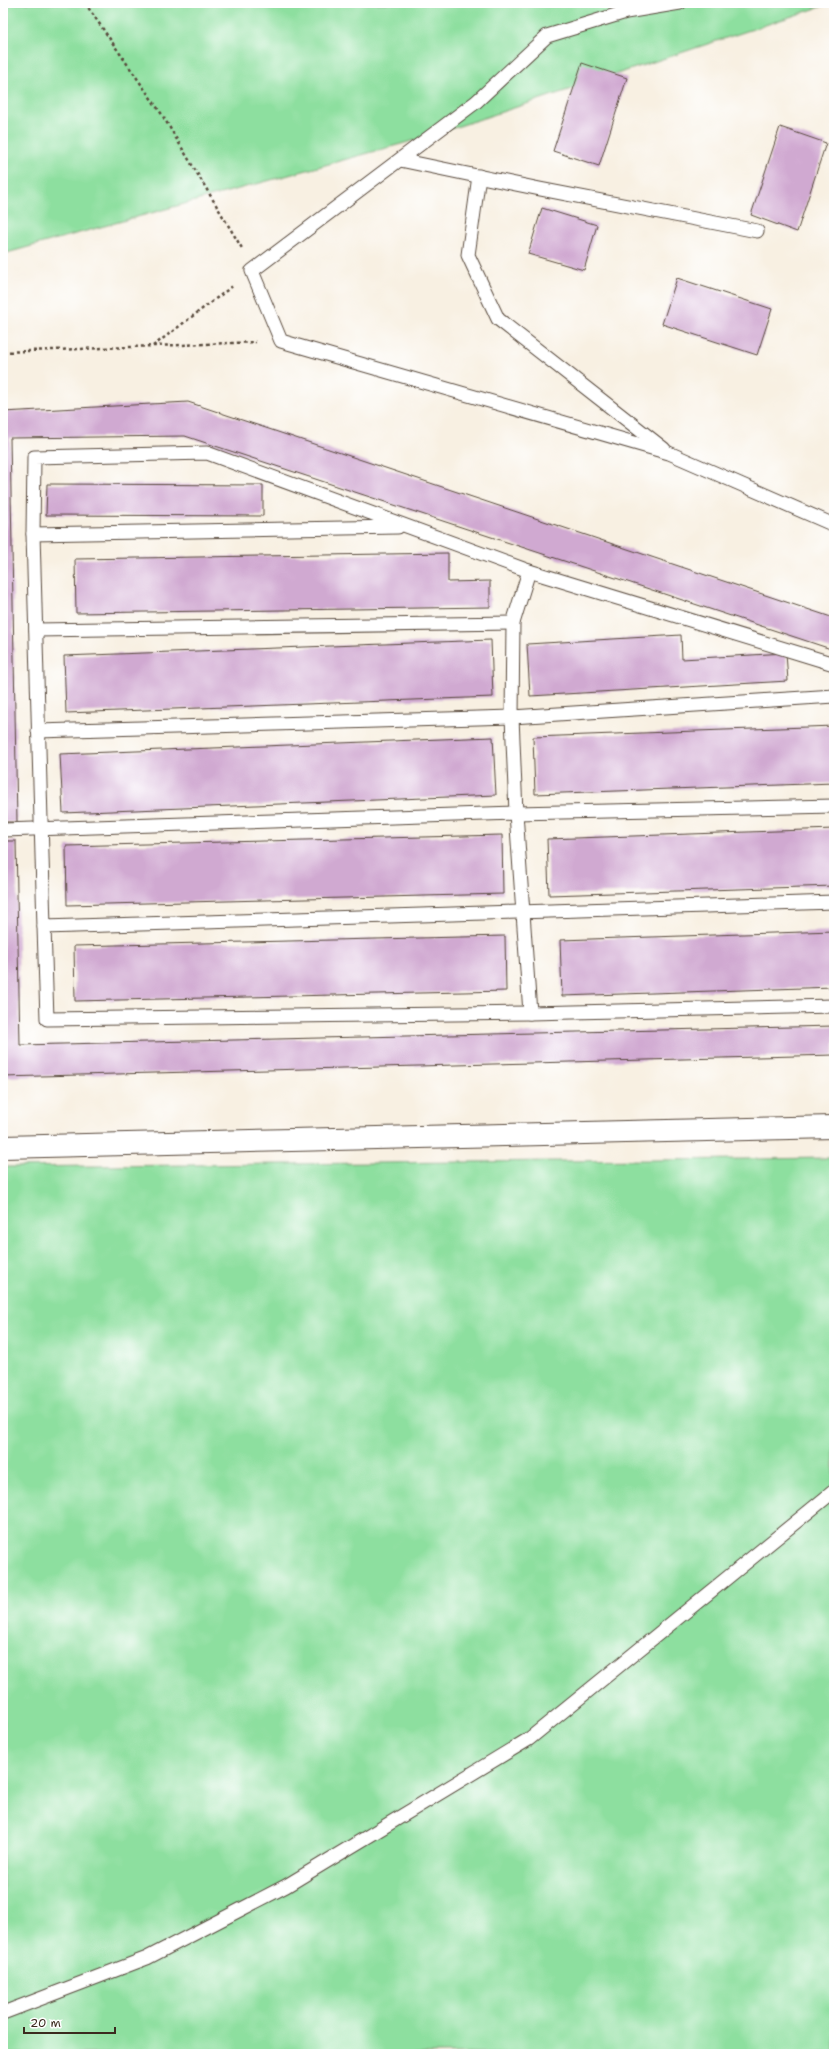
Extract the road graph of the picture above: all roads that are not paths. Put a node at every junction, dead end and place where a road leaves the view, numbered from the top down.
1 (680, 3) edge
2 (400, 160) junction
3 (479, 176) junction
4 (757, 231) dead end
5 (669, 453) junction
6 (834, 525) edge
7 (406, 527) junction
8 (33, 534) junction
9 (529, 571) junction
10 (513, 622) junction
11 (36, 630) junction
12 (834, 664) edge
13 (834, 696) edge
14 (512, 717) junction
15 (38, 731) junction
16 (834, 806) edge
17 (516, 813) junction
18 (42, 829) junction
19 (3, 830) edge
20 (834, 902) edge
21 (524, 913) junction
22 (44, 927) junction
23 (834, 1006) edge
24 (530, 1013) junction
25 (834, 1127) edge
26 (3, 1147) edge
27 (834, 1490) edge
28 (3, 2013) edge

1 - 2 lane
2 - 3 lane
2 - 5 lane
3 - 4 lane
3 - 5 lane
5 - 6 lane
7 - 8 lane
7 - 8 lane
7 - 9 lane
8 - 11 lane
9 - 10 lane
9 - 12 lane
10 - 11 lane
10 - 14 lane
11 - 15 lane
13 - 14 lane
14 - 15 lane
14 - 17 lane
15 - 18 lane
16 - 17 lane
17 - 18 lane
17 - 21 lane
18 - 19 lane
18 - 22 lane
20 - 21 lane
21 - 22 lane
21 - 24 lane
22 - 24 lane
23 - 24 lane
25 - 26 street
27 - 28 lane

